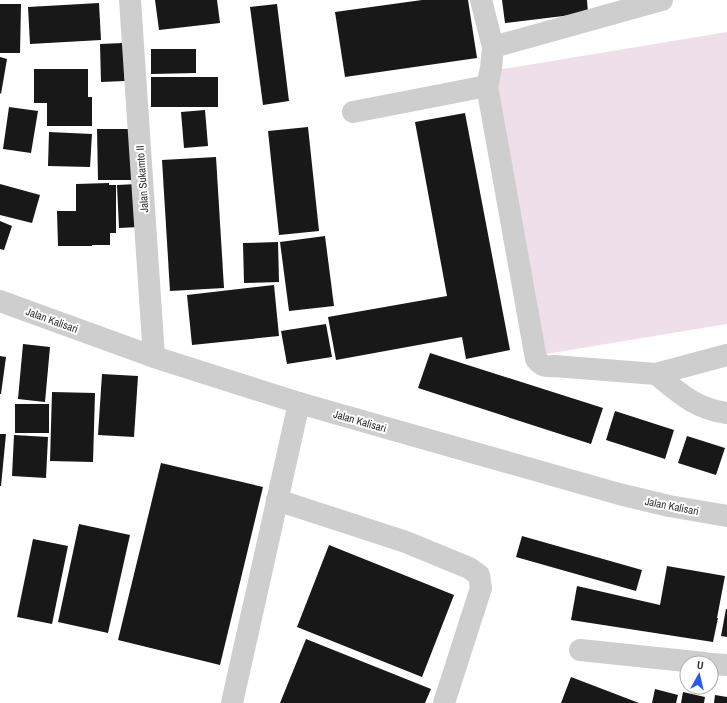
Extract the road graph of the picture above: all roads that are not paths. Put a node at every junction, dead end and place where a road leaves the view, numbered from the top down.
1 (130, 0) edge
2 (481, 0) edge
3 (662, 0) edge
4 (493, 47) junction
5 (487, 86) junction
6 (353, 112) dead end
7 (0, 301) edge
8 (727, 355) edge
9 (154, 357) junction
10 (656, 374) junction
11 (299, 403) junction
12 (727, 413) edge
13 (277, 500) junction
14 (727, 516) edge
15 (580, 650) dead end
16 (679, 660) edge
17 (232, 703) edge
18 (444, 703) edge

1 - 9 street, Jalan Sukamto II
2 - 4 street
3 - 4 street
4 - 5 street
5 - 6 street
5 - 10 street
7 - 9 street, Jalan Kalisari
8 - 10 street
9 - 11 street, Jalan Kalisari
10 - 12 street
11 - 13 street
11 - 14 street, Jalan Kalisari
13 - 17 street
13 - 18 street
15 - 16 street

